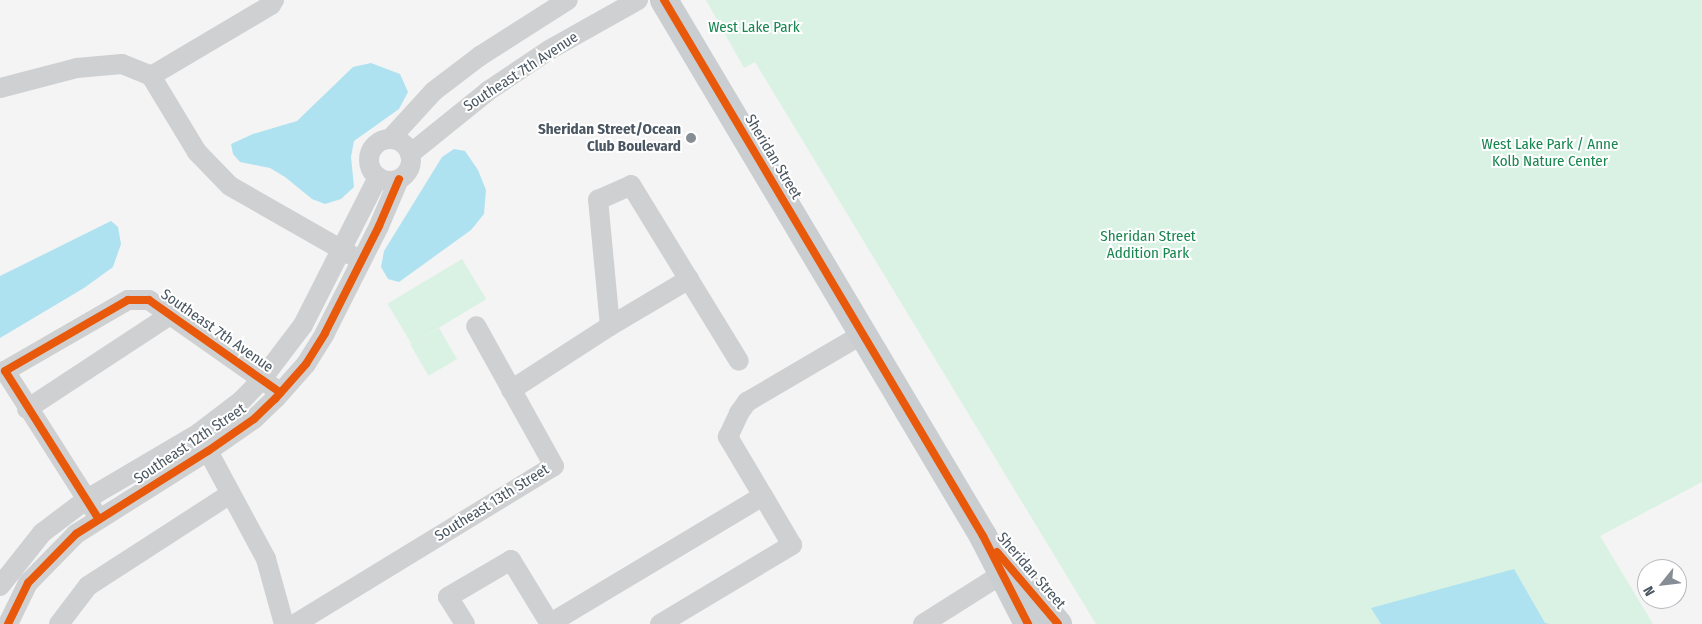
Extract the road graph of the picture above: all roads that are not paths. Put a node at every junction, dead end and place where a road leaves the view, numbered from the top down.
1 (274, 0) edge
2 (568, 0) edge
3 (638, 0) edge
4 (664, 0) edge
5 (152, 76) junction
6 (0, 88) edge
7 (390, 139) junction
8 (410, 154) junction
9 (378, 177) junction
10 (399, 179) junction
11 (340, 250) junction
12 (361, 260) junction
13 (689, 279) junction
14 (170, 315) junction
15 (307, 318) junction
16 (476, 326) dead end
17 (610, 326) junction
18 (327, 329) junction
19 (861, 330) junction
20 (738, 361) dead end
21 (262, 379) junction
22 (511, 390) junction
23 (281, 393) junction
24 (27, 408) junction
25 (199, 433) junction
26 (208, 451) junction
27 (230, 494) junction
28 (763, 496) junction
29 (87, 498) junction
30 (98, 518) junction
31 (983, 536) junction
32 (1002, 574) junction
33 (0, 586) edge
34 (60, 620) edge
35 (8, 624) edge
36 (284, 624) edge
37 (295, 624) edge
38 (465, 624) edge
39 (550, 624) edge
40 (660, 624) edge
41 (922, 624) edge
42 (1028, 624) edge
43 (1058, 624) edge

1 - 5 street
2 - 7 street
3 - 8 street, Southeast 7th Avenue
4 - 19 main road, Sheridan Street
5 - 6 street
5 - 11 street
7 - 8 street
7 - 9 street
8 - 10 street
9 - 10 street
9 - 11 street, Southeast 7th Avenue
10 - 12 street, Southeast 12th Street
11 - 12 street
11 - 15 street, Southeast 7th Avenue
12 - 18 street, Southeast 12th Street
13 - 17 street
13 - 17 street
13 - 20 street
14 - 21 street, Southeast 7th Avenue
14 - 24 street, Southeast 7th Avenue
14 - 24 street, Southeast 7th Avenue
15 - 18 street
15 - 21 street, Southeast 7th Avenue
16 - 22 street, Southeast 13th Street
17 - 22 street
18 - 23 street, Southeast 12th Street
19 - 28 street
19 - 31 main road, Sheridan Street
21 - 23 street, Southeast 7th Avenue
21 - 25 street, Southeast 7th Avenue
22 - 37 street, Southeast 13th Street
23 - 26 street, Southeast 12th Street
24 - 29 street, Southeast 7th Avenue
25 - 26 street
25 - 29 street, Southeast 7th Avenue
26 - 27 street
26 - 30 street, Southeast 12th Street
27 - 34 street
27 - 36 street
28 - 39 street
28 - 40 street
29 - 30 street
29 - 33 street
30 - 35 street, Southeast 12th Street
31 - 32 main road, Sheridan Street
31 - 43 main road, Sheridan Street
32 - 41 street
32 - 42 main road, Sheridan Street
38 - 39 street

